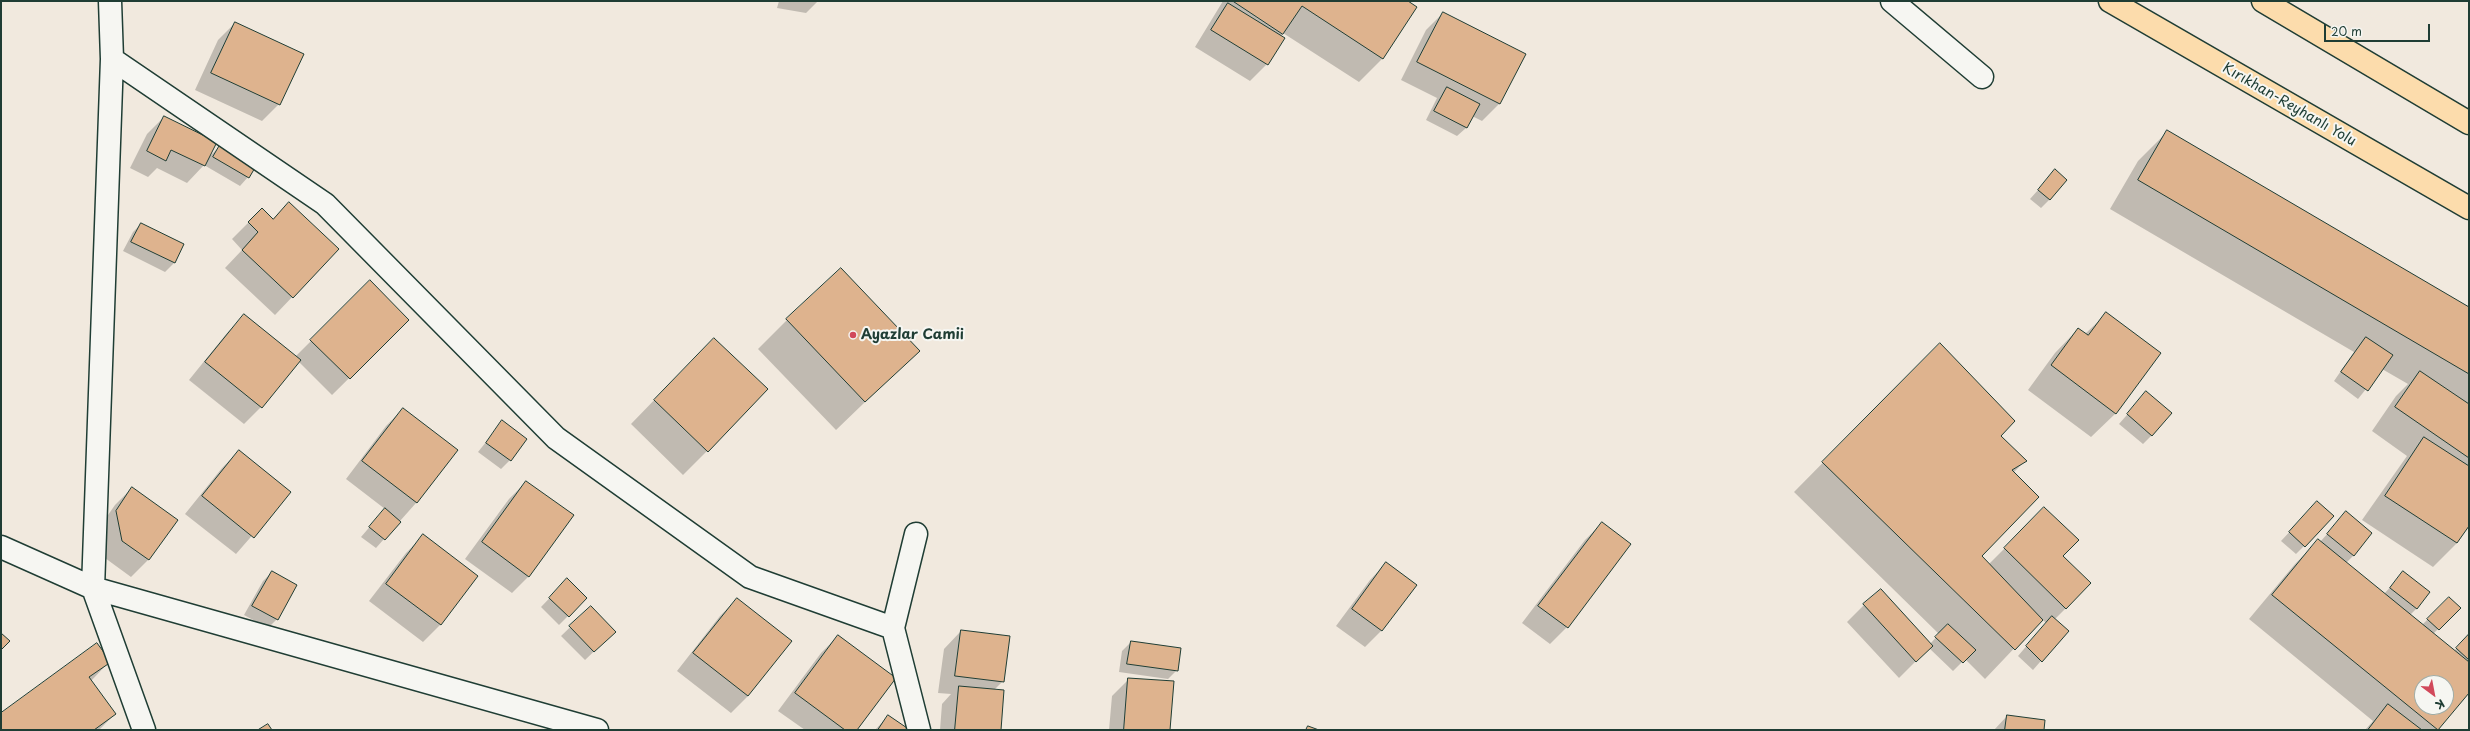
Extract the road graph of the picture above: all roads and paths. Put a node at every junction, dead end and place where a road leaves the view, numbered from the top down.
1 (110, 1) edge
2 (1892, 1) edge
3 (2110, 1) edge
4 (2263, 1) edge
5 (112, 59) junction
6 (1982, 77) dead end
7 (2469, 123) edge
8 (2469, 208) edge
9 (916, 534) dead end
10 (1, 547) edge
11 (93, 588) junction
12 (893, 628) junction
13 (144, 730) edge
14 (597, 730) edge
15 (919, 730) edge

1 - 5 street
2 - 6 street
3 - 8 highway, Kırıkhan-Reyhanlı Yolu
4 - 7 highway
5 - 11 street
5 - 12 street
9 - 12 street
10 - 11 street
11 - 13 street
11 - 14 street
12 - 15 street

